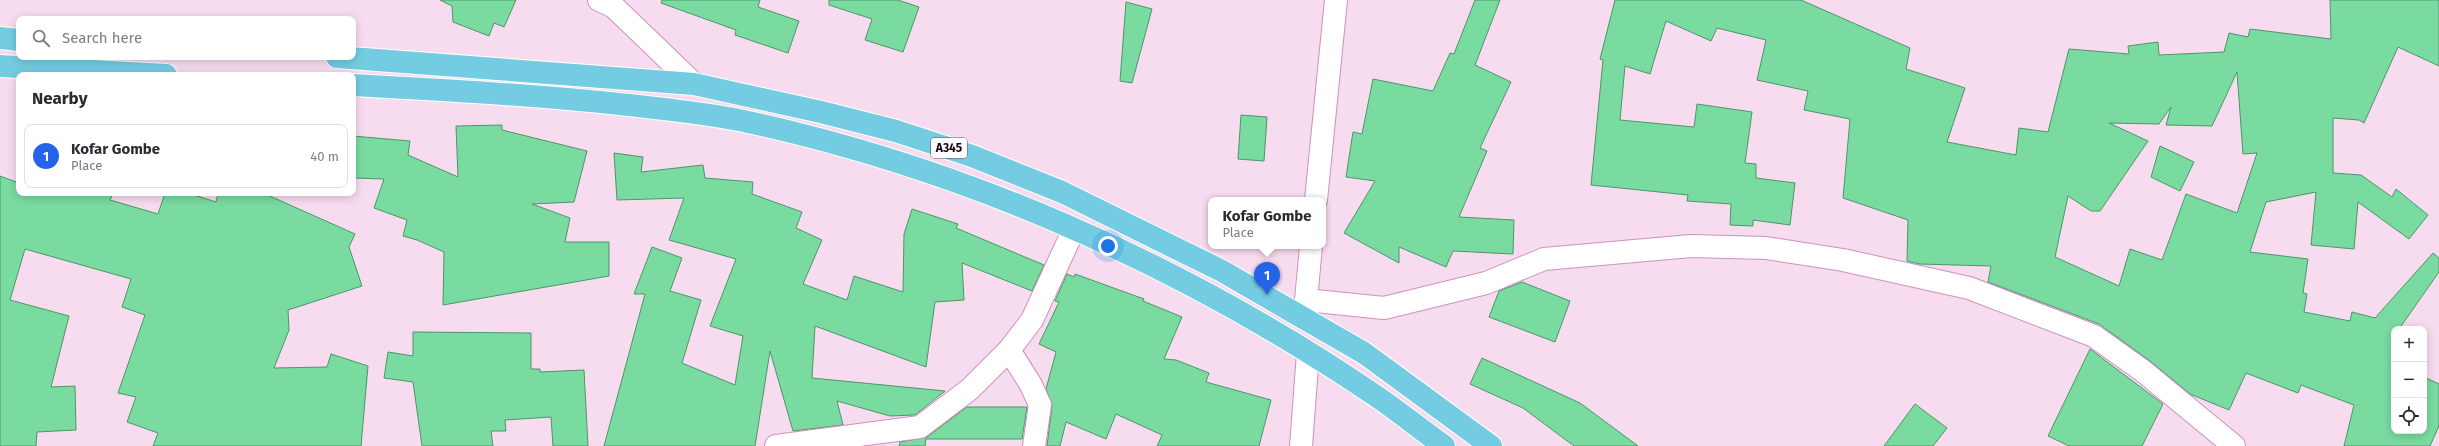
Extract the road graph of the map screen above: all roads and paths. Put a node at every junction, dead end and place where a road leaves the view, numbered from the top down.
1 (1336, 0) edge
2 (610, 2) edge
3 (0, 38) edge
4 (16, 40) edge
5 (356, 58) edge
6 (0, 66) edge
7 (111, 72) edge
8 (694, 84) junction
9 (356, 85) edge
10 (1316, 197) edge
11 (1074, 229) junction
12 (1311, 249) edge
13 (1303, 307) junction
14 (1009, 350) junction
15 (1308, 353) junction
16 (776, 446) edge
17 (1034, 446) edge
18 (1301, 446) edge
19 (1444, 446) edge
20 (1491, 446) edge
21 (2234, 446) edge

1 - 10 street
2 - 8 street
3 - 4 highway
5 - 8 highway, A345
6 - 7 highway
8 - 13 highway, A345
9 - 11 highway, A345
11 - 14 street
11 - 15 highway, A345
12 - 13 street
13 - 20 highway, A345
13 - 21 street
14 - 16 street
14 - 17 street
15 - 18 street
15 - 19 highway, A345

